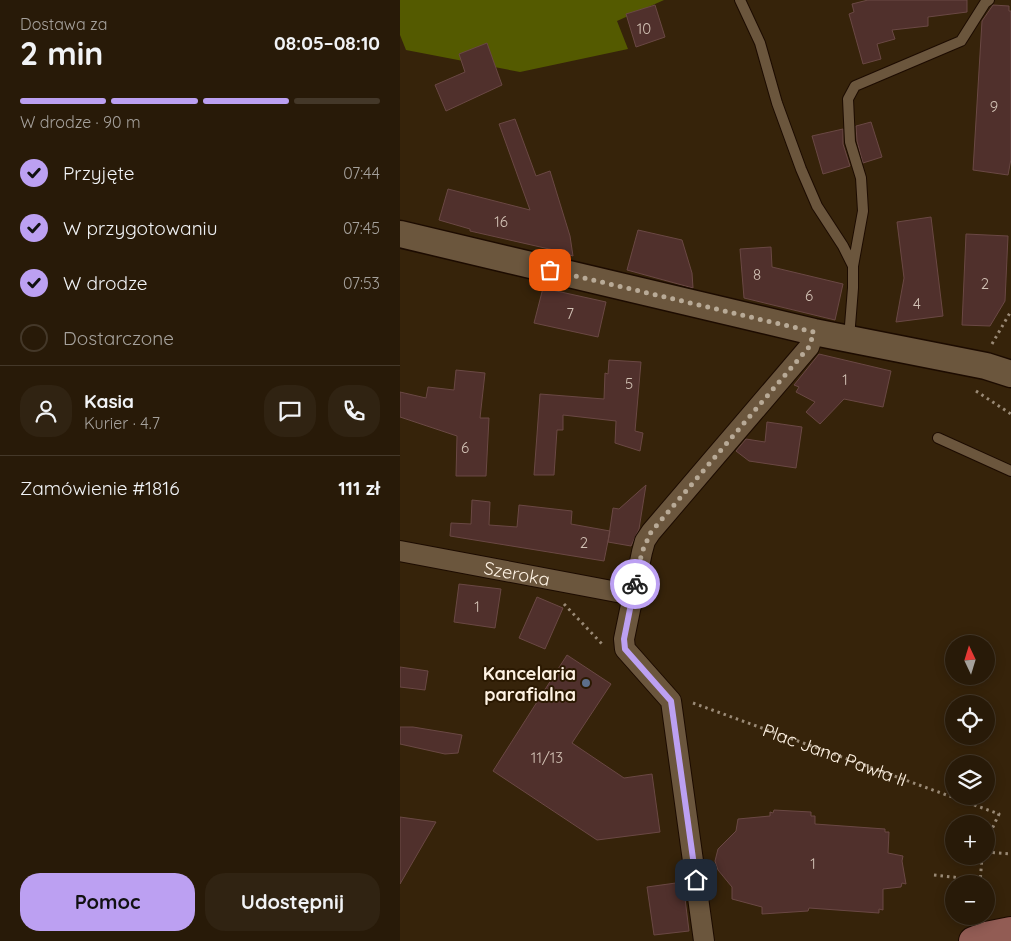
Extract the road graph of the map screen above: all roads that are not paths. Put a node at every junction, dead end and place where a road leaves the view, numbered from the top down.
1 (740, 0) edge
2 (989, 0) edge
3 (400, 234) edge
4 (853, 266) junction
5 (814, 332) junction
6 (849, 339) junction
7 (1011, 374) edge
8 (938, 438) dead end
9 (1011, 470) edge
10 (400, 551) edge
11 (633, 595) junction
12 (1011, 931) edge
13 (704, 941) edge
14 (973, 941) edge

1 - 4 lane
2 - 4 lane
3 - 5 street
4 - 6 lane
5 - 6 street
5 - 11 street
6 - 7 street
8 - 9 lane
10 - 11 street, Szeroka
11 - 13 street
12 - 14 main road

